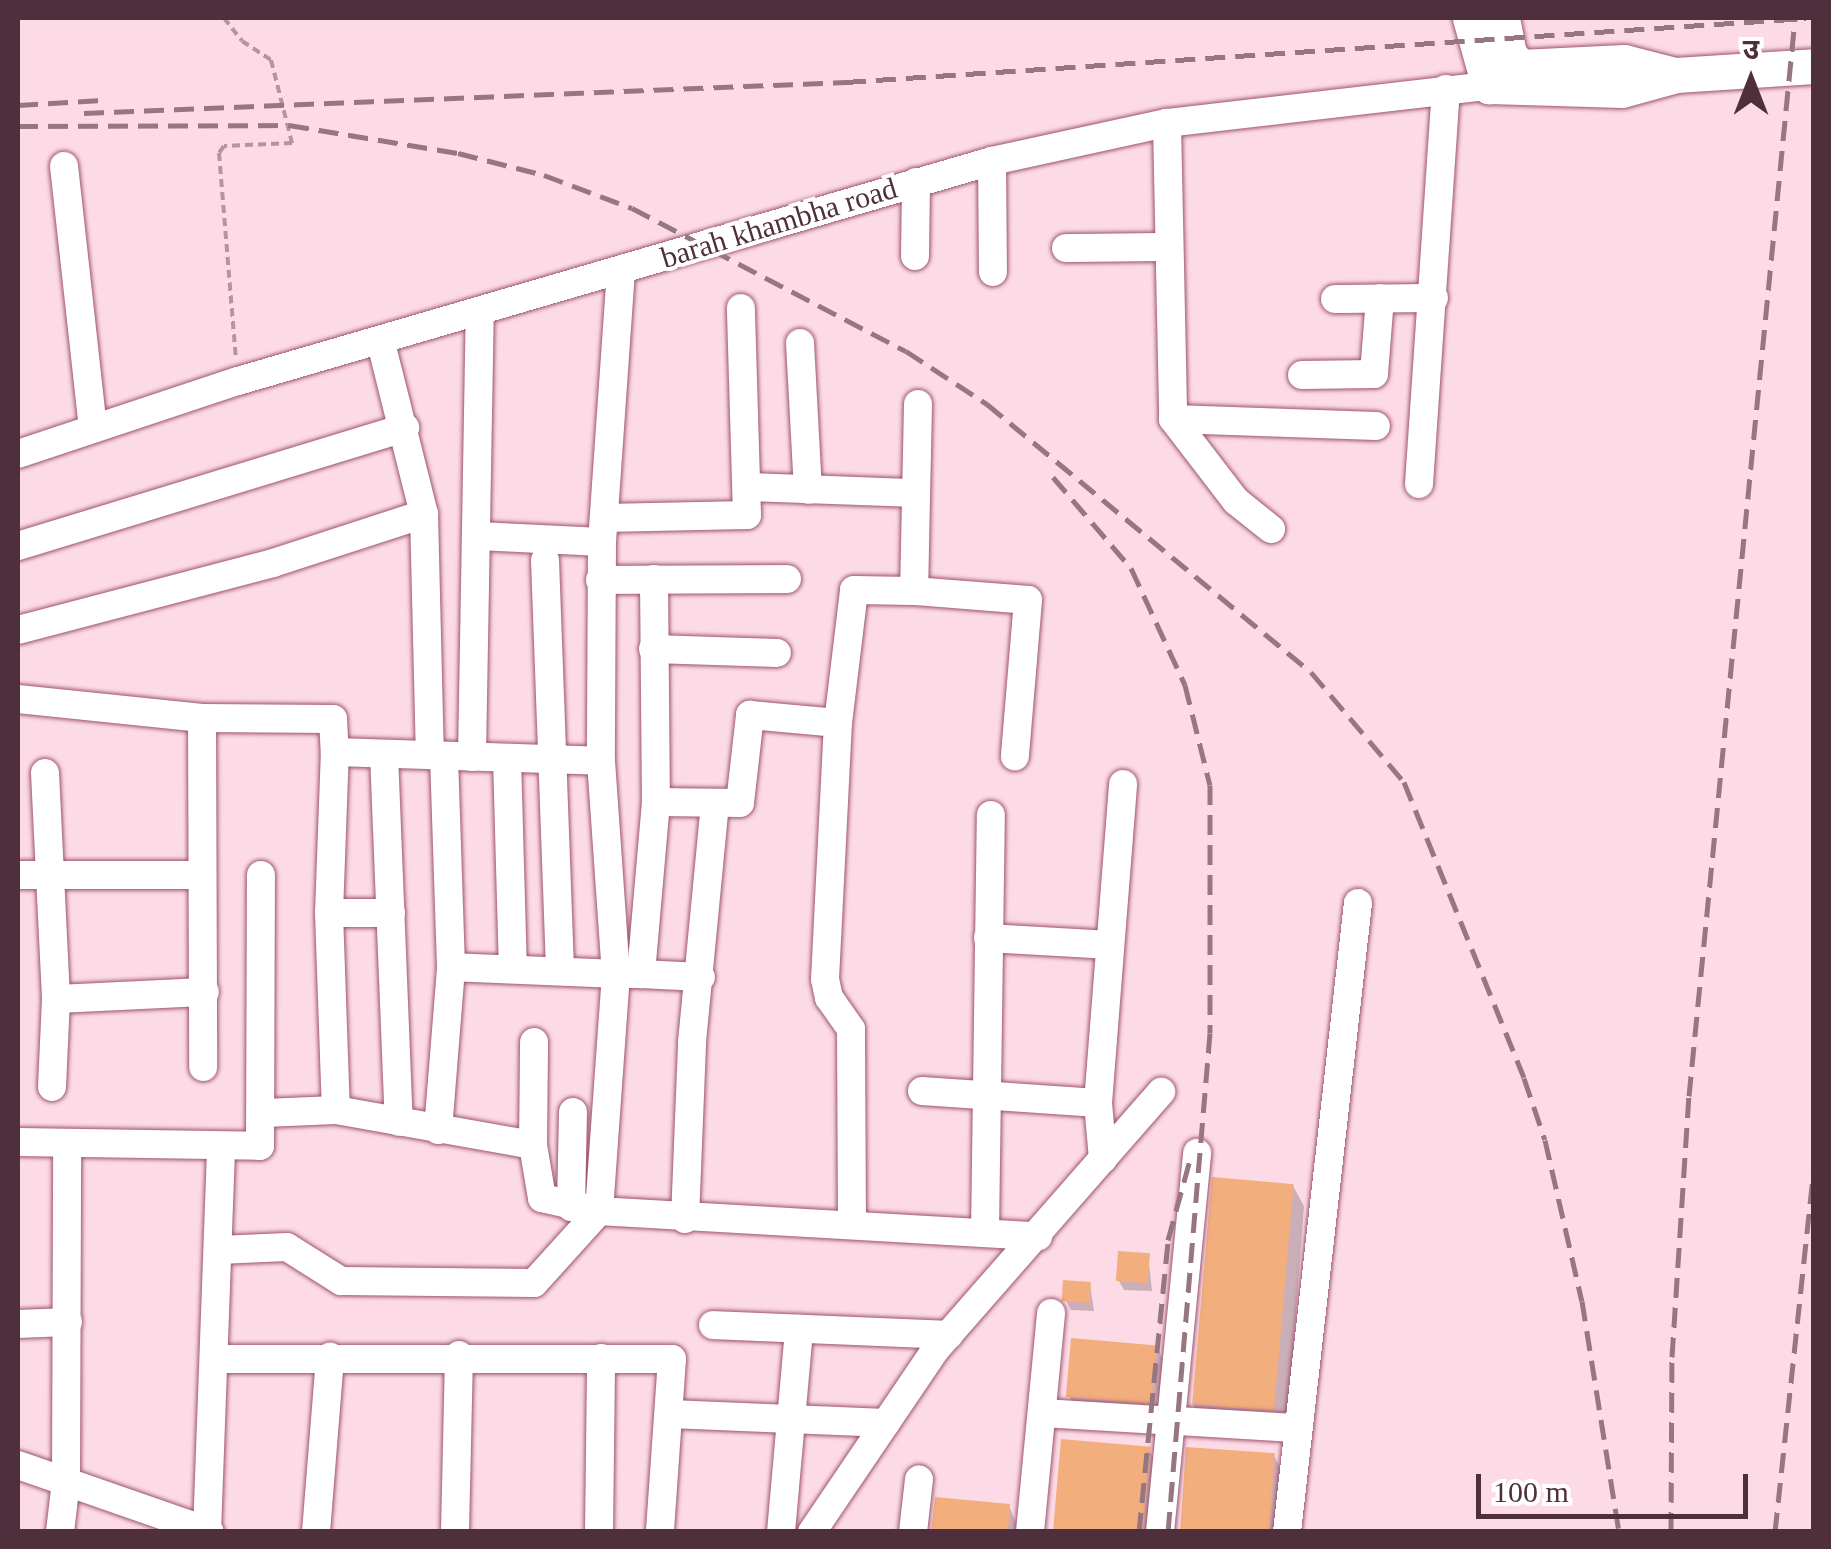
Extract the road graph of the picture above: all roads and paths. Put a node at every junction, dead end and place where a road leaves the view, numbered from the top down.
1 (224, 18) edge
2 (1470, 18) edge
3 (1502, 18) edge
4 (1814, 66) edge
5 (1501, 74) junction
6 (1446, 89) junction
7 (1166, 122) junction
8 (992, 161) junction
9 (64, 166) dead end
10 (916, 182) junction
11 (1169, 247) junction
12 (1066, 248) dead end
13 (915, 256) dead end
14 (621, 271) junction
15 (993, 272) dead end
16 (1380, 298) junction
17 (1434, 298) junction
18 (1335, 299) dead end
19 (741, 308) dead end
20 (480, 316) junction
21 (380, 343) junction
22 (800, 343) dead end
23 (1302, 375) dead end
24 (238, 381) junction
25 (918, 404) dead end
26 (1173, 420) junction
27 (1376, 426) dead end
28 (93, 428) junction
29 (405, 428) junction
30 (18, 454) edge
31 (1419, 484) dead end
32 (748, 486) junction
33 (808, 490) junction
34 (916, 493) junction
35 (424, 514) junction
36 (1271, 529) dead end
37 (603, 530) junction
38 (478, 536) junction
39 (18, 546) edge
40 (545, 560) dead end
41 (654, 579) junction
42 (787, 579) dead end
43 (600, 580) junction
44 (914, 590) junction
45 (18, 630) edge
46 (652, 648) junction
47 (778, 653) dead end
48 (18, 699) edge
49 (202, 718) junction
50 (838, 723) junction
51 (334, 752) junction
52 (384, 754) junction
53 (449, 756) junction
54 (1016, 756) dead end
55 (507, 758) junction
56 (549, 759) junction
57 (601, 761) junction
58 (45, 772) dead end
59 (1123, 784) dead end
60 (666, 802) junction
61 (715, 804) junction
62 (991, 814) dead end
63 (670, 847) dead end
64 (48, 874) junction
65 (18, 875) edge
66 (199, 875) junction
67 (260, 875) dead end
68 (1358, 903) dead end
69 (329, 913) junction
70 (390, 913) junction
71 (988, 938) junction
72 (1110, 946) junction
73 (452, 966) junction
74 (513, 968) junction
75 (560, 972) junction
76 (629, 974) junction
77 (702, 977) junction
78 (204, 992) junction
79 (56, 999) junction
80 (534, 1042) dead end
81 (203, 1067) dead end
82 (52, 1087) dead end
83 (922, 1092) dead end
84 (1161, 1092) dead end
85 (989, 1096) junction
86 (1098, 1103) junction
87 (336, 1110) junction
88 (573, 1112) dead end
89 (264, 1113) junction
90 (399, 1122) junction
91 (438, 1130) junction
92 (18, 1142) edge
93 (67, 1143) junction
94 (533, 1145) junction
95 (221, 1148) junction
96 (1197, 1153) dead end
97 (1103, 1159) junction
98 (571, 1207) junction
99 (599, 1212) junction
100 (685, 1219) junction
101 (852, 1224) junction
102 (985, 1233) junction
103 (1038, 1236) junction
104 (219, 1250) junction
105 (1050, 1313) dead end
106 (68, 1322) junction
107 (18, 1324) edge
108 (713, 1325) dead end
109 (799, 1329) junction
110 (949, 1335) junction
111 (459, 1355) junction
112 (330, 1357) junction
113 (601, 1358) junction
114 (216, 1359) junction
115 (1042, 1413) junction
116 (670, 1414) junction
117 (790, 1420) junction
118 (1170, 1420) junction
119 (886, 1423) junction
120 (1296, 1428) junction
121 (18, 1465) edge
122 (918, 1479) dead end
123 (66, 1481) junction
124 (208, 1531) edge
125 (60, 1532) edge
126 (316, 1532) edge
127 (455, 1532) edge
128 (600, 1532) edge
129 (660, 1532) edge
130 (781, 1532) edge
131 (812, 1532) edge
132 (913, 1532) edge
133 (1030, 1532) edge
134 (1160, 1532) edge
135 (1287, 1532) edge

1 - 24 path
2 - 5 main road
3 - 5 main road
4 - 5 main road
5 - 6 street, barah khambha road
6 - 7 street, barah khambha road
6 - 17 street
7 - 8 street, barah khambha road
7 - 11 street
8 - 10 street, barah khambha road
8 - 15 street
9 - 28 street
10 - 13 street
10 - 14 street, barah khambha road
11 - 12 street
11 - 26 street
14 - 20 street, barah khambha road
14 - 37 street
16 - 17 street
16 - 18 street
16 - 23 street
17 - 31 street
19 - 32 street
20 - 21 street, barah khambha road
20 - 38 street
21 - 24 street, barah khambha road
21 - 29 street
22 - 33 street
24 - 28 street, barah khambha road
25 - 34 street
26 - 27 street
26 - 36 street
28 - 30 street, barah khambha road
29 - 35 street
29 - 39 street
32 - 33 street
32 - 37 street
33 - 34 street
34 - 44 street
35 - 45 street
35 - 53 street
37 - 38 street
37 - 43 street
38 - 53 street
40 - 56 street
41 - 42 street
41 - 43 street
41 - 46 street
43 - 57 street
44 - 50 street
44 - 54 street
46 - 47 street
46 - 60 street
48 - 49 street
49 - 51 street
49 - 66 street
50 - 61 street
50 - 101 street
51 - 52 street
51 - 69 street
52 - 53 street
52 - 70 street
53 - 55 street
53 - 73 street
55 - 56 street
55 - 74 street
56 - 57 street
56 - 75 street
57 - 76 street
58 - 64 street
59 - 72 street
60 - 61 street
60 - 63 street
60 - 76 street
61 - 77 street
62 - 71 street
64 - 65 street
64 - 66 street
64 - 79 street
66 - 78 street
67 - 89 street
68 - 120 street
69 - 70 street
69 - 87 street
70 - 90 street
71 - 72 street
71 - 85 street
72 - 86 street
73 - 74 street
73 - 91 street
74 - 75 street
75 - 76 street
76 - 77 street
76 - 99 street
77 - 100 street
78 - 79 street
78 - 81 street
79 - 82 street
80 - 94 street
83 - 85 street
84 - 97 street
85 - 86 street
85 - 102 street
86 - 97 street
87 - 89 street
87 - 90 street
88 - 98 street
89 - 95 street
90 - 91 street
91 - 94 street
92 - 93 street
93 - 95 street
93 - 106 street
94 - 98 street
95 - 104 street
96 - 118 street
97 - 103 street
98 - 99 street
99 - 100 street
99 - 104 street
100 - 101 street
101 - 102 street
102 - 103 street
103 - 110 street
104 - 114 street
105 - 115 street
106 - 107 street
106 - 123 street
108 - 109 street
109 - 110 street
109 - 117 street
110 - 119 street
111 - 112 street
111 - 113 street
111 - 127 street
112 - 114 street
112 - 126 street
113 - 116 street
113 - 128 street
114 - 124 street
115 - 118 street
115 - 133 street
116 - 117 street
116 - 129 street
117 - 119 street
117 - 130 street
118 - 120 street
118 - 134 street
119 - 131 street
120 - 135 street
121 - 123 street
122 - 132 street
123 - 124 street
123 - 125 street

